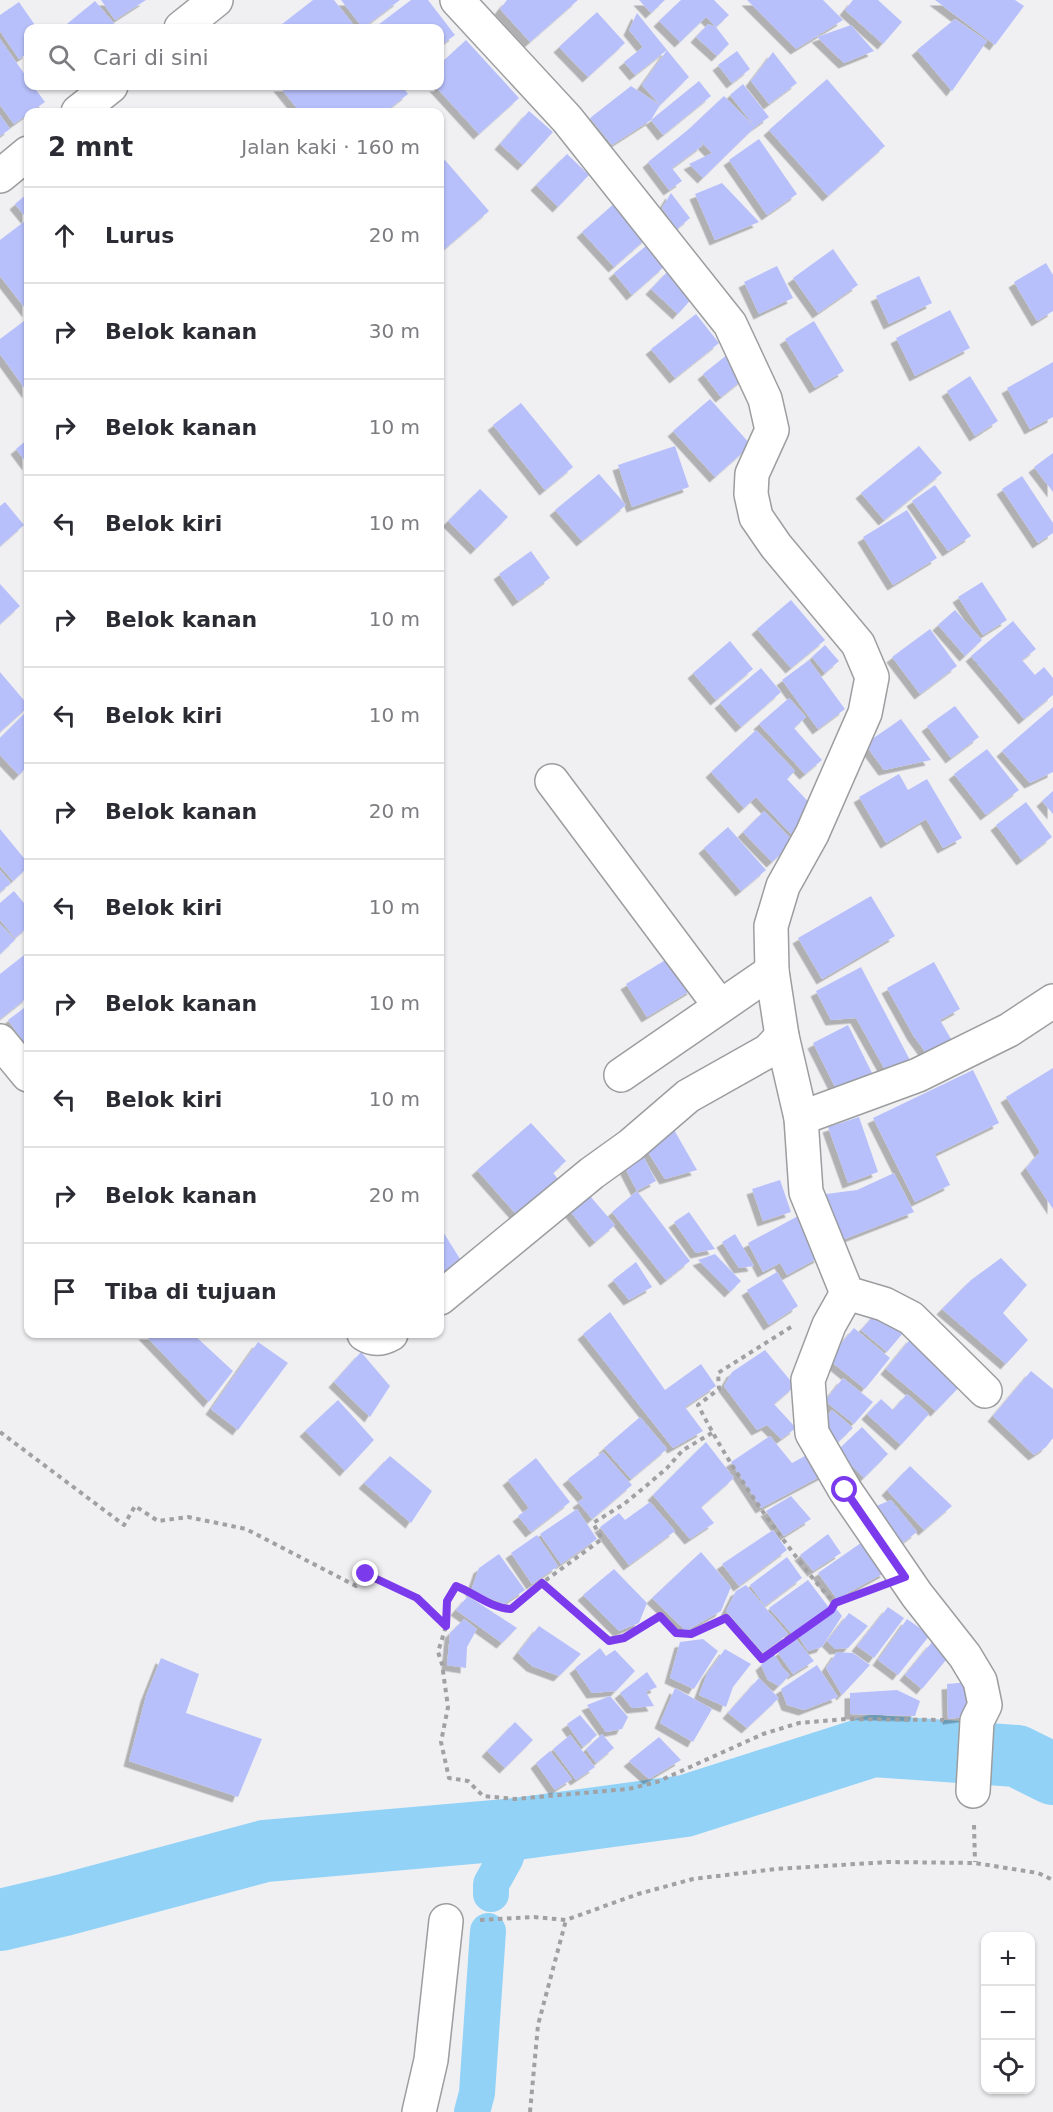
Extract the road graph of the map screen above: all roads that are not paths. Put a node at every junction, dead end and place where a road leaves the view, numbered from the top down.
1 (216, 0) edge
2 (457, 0) edge
3 (186, 24) edge
4 (106, 90) edge
5 (83, 108) edge
6 (24, 156) edge
7 (0, 176) edge
8 (552, 781) dead end
9 (772, 971) junction
10 (1053, 1001) edge
11 (720, 1006) junction
12 (782, 1036) junction
13 (0, 1041) edge
14 (24, 1070) edge
15 (621, 1074) dead end
16 (801, 1118) junction
17 (847, 1293) junction
18 (444, 1295) edge
19 (985, 1391) dead end
20 (973, 1791) dead end
21 (446, 1921) road end
22 (419, 2112) edge

1 - 3 street
2 - 9 street
4 - 5 street
6 - 7 street
8 - 11 street
9 - 11 street
9 - 12 street
10 - 16 street
11 - 15 street
12 - 16 street
12 - 18 street
13 - 14 street
16 - 17 street
17 - 19 street
17 - 20 street
21 - 22 street

